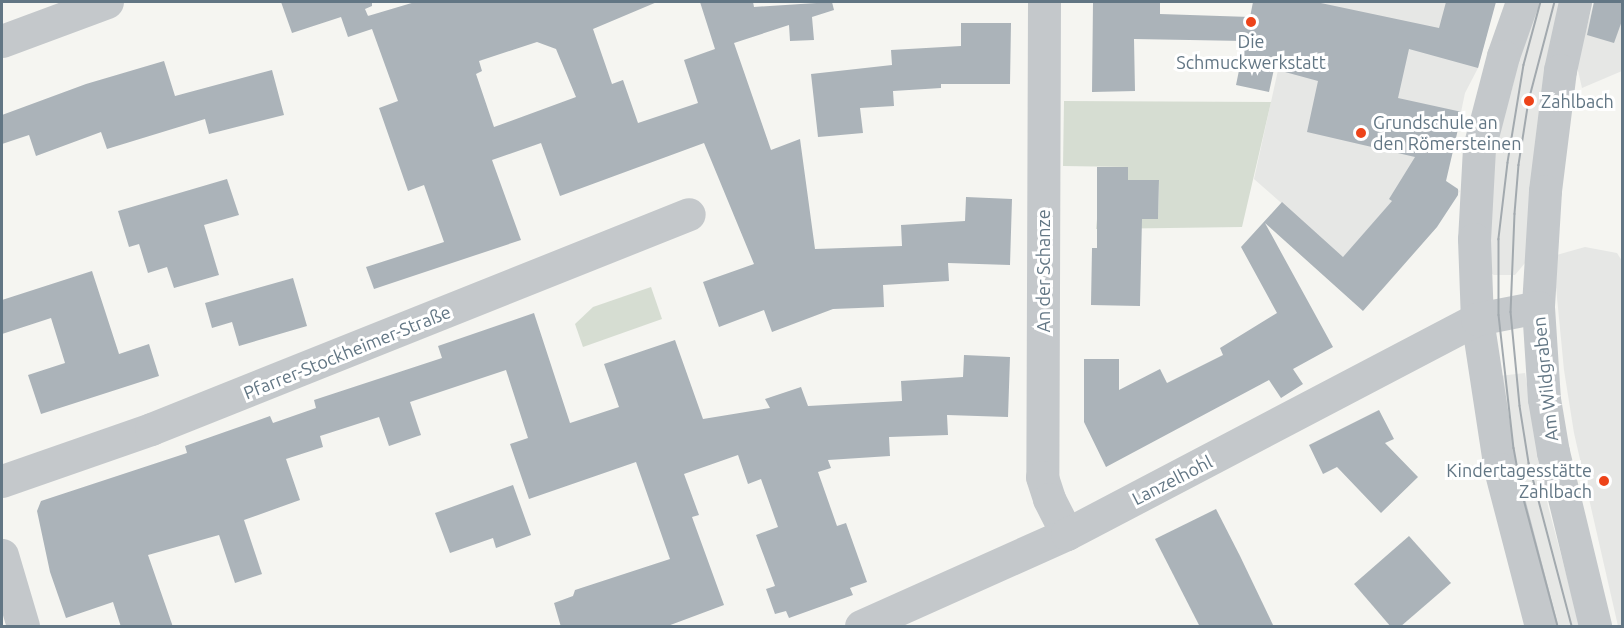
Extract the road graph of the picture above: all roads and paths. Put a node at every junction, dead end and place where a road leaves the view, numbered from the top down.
1 (107, 2) edge
2 (1044, 2) edge
3 (1522, 2) edge
4 (1575, 2) edge
5 (2, 41) edge
6 (689, 214) dead end
7 (1538, 307) junction
8 (1477, 319) junction
9 (2, 481) edge
10 (1066, 534) junction
11 (2, 555) edge
12 (23, 627) edge
13 (861, 627) edge
14 (1541, 627) edge
15 (1595, 627) edge

1 - 5 street
2 - 10 street, An der Schanze
3 - 8 street
4 - 7 street, Am Wildgraben
6 - 9 street, Pfarrer-Stockheimer-Straße
7 - 8 street, Am Wildgraben
7 - 15 street, Am Wildgraben
8 - 10 street, Lanzelhohl
8 - 14 street
10 - 13 street, Lanzelhohl
11 - 12 street

